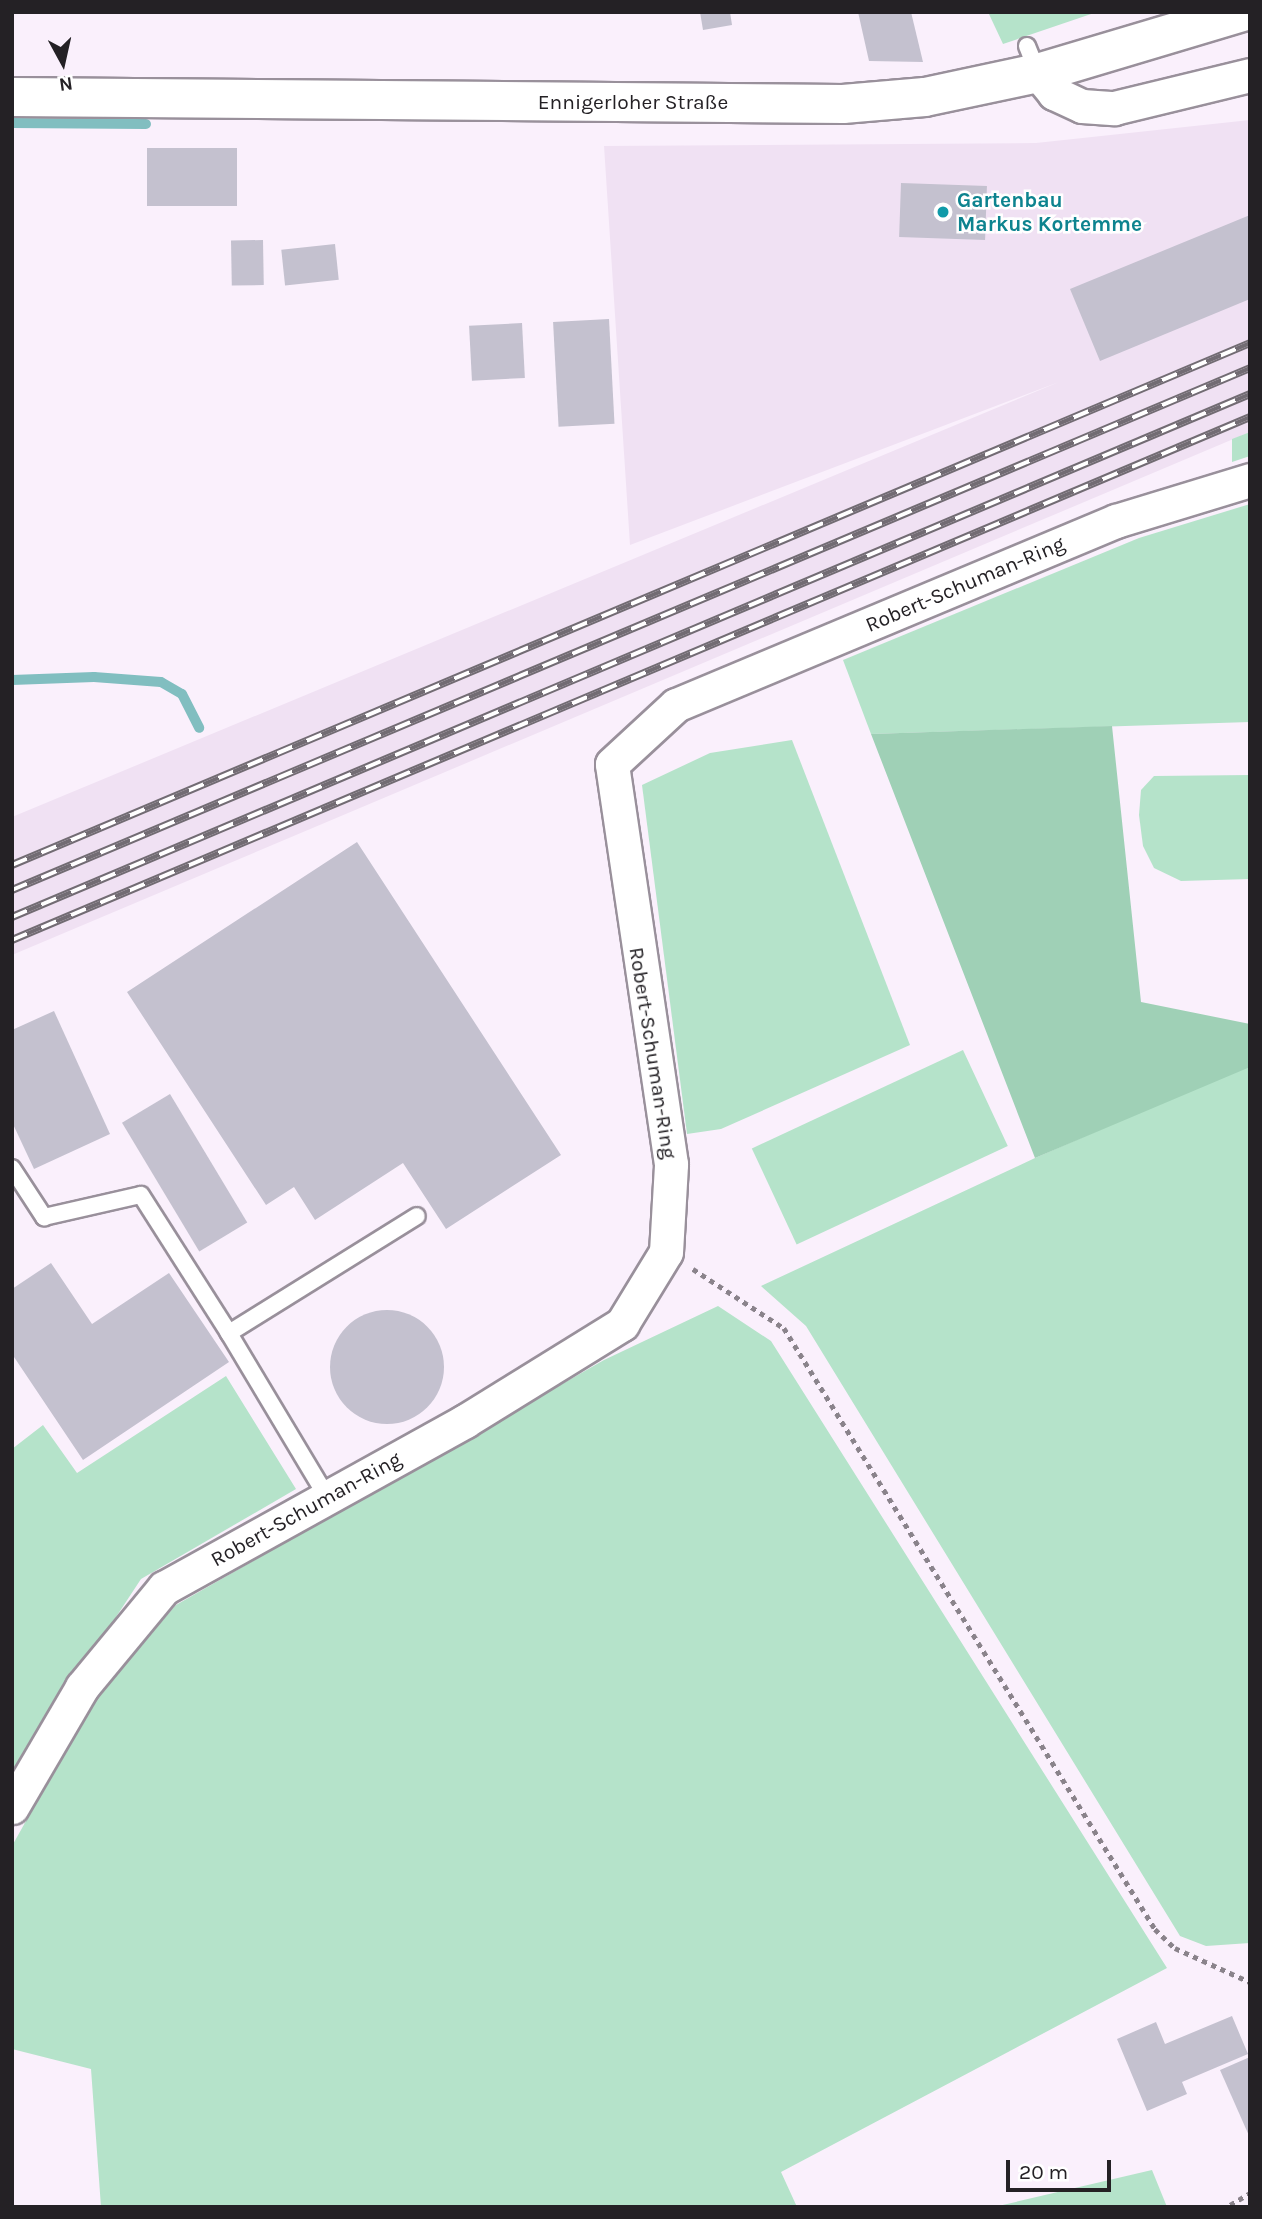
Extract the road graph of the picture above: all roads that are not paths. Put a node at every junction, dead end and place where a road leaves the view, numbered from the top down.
1 (1242, 12) edge
2 (1033, 60) junction
3 (1250, 75) edge
4 (12, 97) edge
5 (1250, 480) edge
6 (12, 1167) edge
7 (417, 1216) dead end
8 (229, 1333) junction
9 (327, 1497) junction
10 (12, 1807) edge

1 - 2 main road, Ennigerloher Straße
2 - 3 street
2 - 4 main road, Ennigerloher Straße
5 - 9 street, Robert-Schuman-Ring
6 - 8 lane
7 - 8 lane
8 - 9 lane
9 - 10 street, Robert-Schuman-Ring

